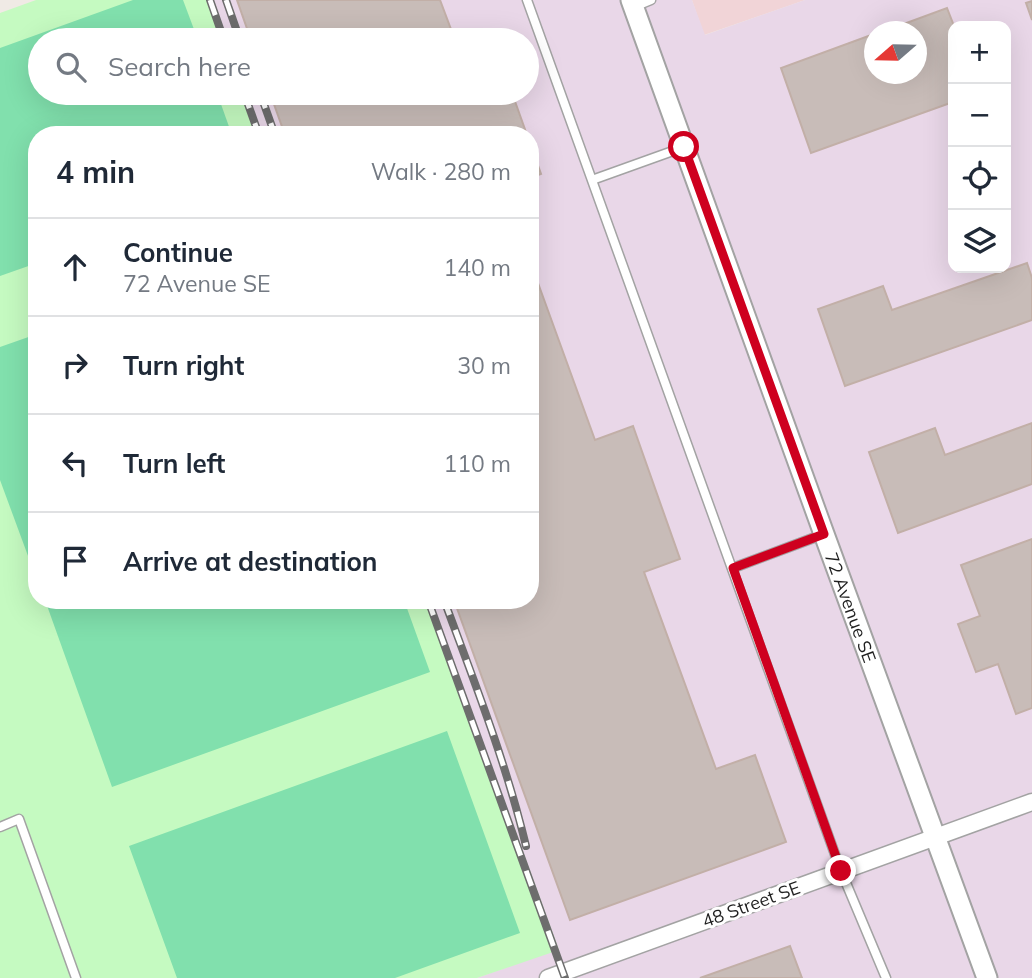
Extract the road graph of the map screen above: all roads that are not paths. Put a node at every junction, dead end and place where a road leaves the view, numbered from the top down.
1 (527, 0) edge
2 (638, 2) edge
3 (537, 28) edge
4 (539, 33) edge
5 (684, 147) junction
6 (592, 180) junction
7 (824, 534) junction
8 (733, 568) junction
9 (1032, 802) edge
10 (0, 827) edge
11 (936, 837) junction
12 (841, 871) junction
13 (76, 978) edge
14 (548, 978) edge
15 (886, 978) edge
16 (987, 978) edge

1 - 3 lane
2 - 5 street, 72 Avenue SE
4 - 6 lane
5 - 6 lane
5 - 7 street, 72 Avenue SE
6 - 8 lane
7 - 8 lane
7 - 11 street, 72 Avenue SE
8 - 12 lane
9 - 11 street, 48 Street SE
10 - 13 lane
11 - 12 street, 48 Street SE
11 - 16 street, 72 Avenue SE
12 - 14 street, 48 Street SE
12 - 15 lane

